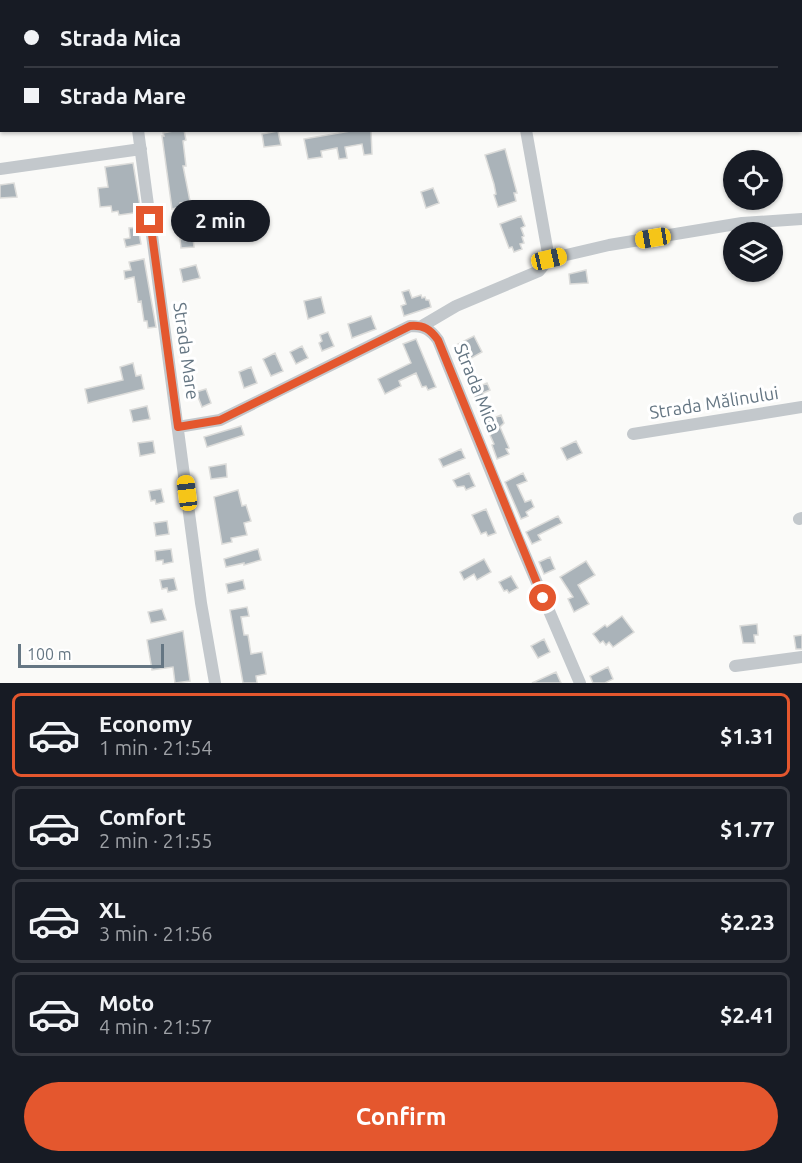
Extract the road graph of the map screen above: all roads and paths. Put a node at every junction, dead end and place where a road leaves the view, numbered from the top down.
1 (138, 132) edge
2 (526, 132) edge
3 (141, 149) junction
4 (0, 169) edge
5 (802, 219) edge
6 (549, 259) junction
7 (422, 326) junction
8 (802, 407) edge
9 (178, 427) junction
10 (633, 434) dead end
11 (802, 657) edge
12 (735, 666) dead end
13 (215, 683) edge
14 (580, 683) edge

1 - 3 street, Strada Mare
2 - 6 street
3 - 4 street
3 - 9 street, Strada Mare
5 - 6 street
6 - 7 street
7 - 9 street
7 - 14 street, Strada Mica
8 - 10 street, Strada Mălinului
9 - 13 street, Strada Mare
11 - 12 street

